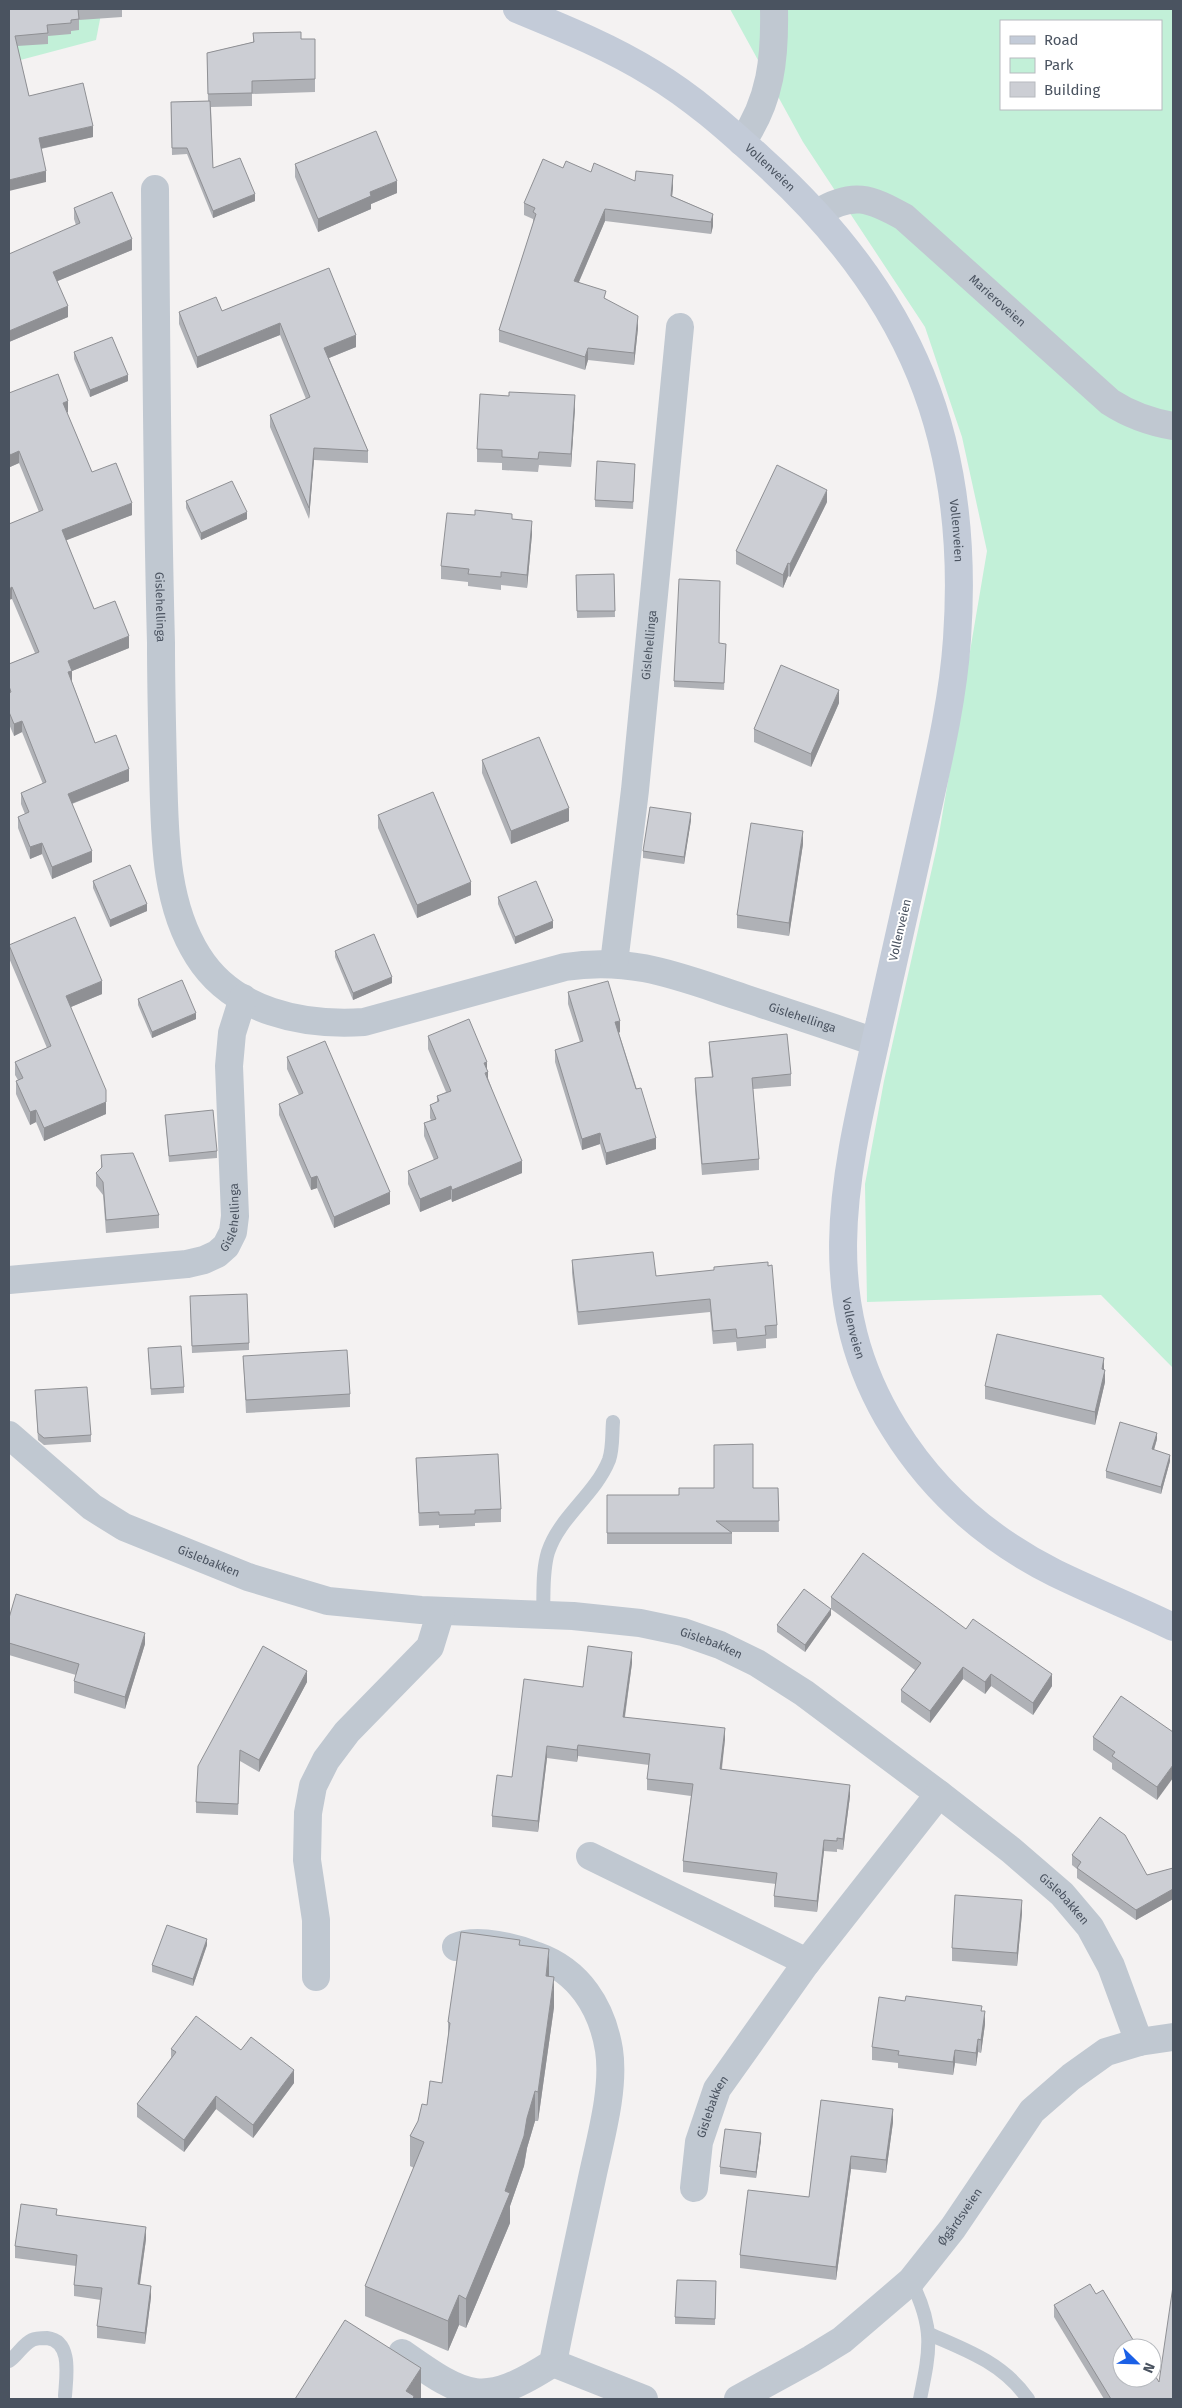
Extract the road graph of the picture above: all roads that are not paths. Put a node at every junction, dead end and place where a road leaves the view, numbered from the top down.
1 (517, 9) edge
2 (774, 9) edge
3 (742, 142) junction
4 (155, 189) dead end
5 (817, 213) junction
6 (680, 327) dead end
7 (1173, 426) edge
8 (614, 963) junction
9 (243, 998) junction
10 (875, 1042) junction
11 (9, 1280) edge
12 (613, 1422) dead end
13 (9, 1435) edge
14 (441, 1611) junction
15 (543, 1613) junction
16 (1173, 1627) edge
17 (939, 1794) junction
18 (590, 1856) dead end
19 (456, 1947) dead end
20 (808, 1962) junction
21 (316, 1977) dead end
22 (1173, 2037) edge
23 (1139, 2042) junction
24 (694, 2188) dead end
25 (911, 2281) junction
26 (929, 2334) junction
27 (402, 2353) dead end
28 (9, 2361) edge
29 (553, 2363) junction
30 (65, 2396) dead end
31 (644, 2399) edge
32 (738, 2399) edge
33 (920, 2399) edge
34 (1028, 2399) edge

1 - 3 main road, Vollenveien
2 - 3 street, Vollenveien
3 - 5 main road, Vollenveien
4 - 9 street, Gislehellinga
5 - 7 street, Marieroveien
5 - 10 main road, Vollenveien
6 - 8 street, Gislehellinga
8 - 9 street, Gislehellinga
8 - 10 street, Gislehellinga
9 - 11 street, Gislehellinga
10 - 16 main road, Vollenveien
12 - 15 lane
13 - 14 street, Gislebakken
14 - 15 street, Gislebakken
14 - 21 street
15 - 17 street, Gislebakken
17 - 20 street, Gislebakken
17 - 23 street, Gislebakken
18 - 20 street
19 - 29 street
20 - 24 street, Gislebakken
22 - 23 street, Øgårdsveien
23 - 25 street, Øgårdsveien
25 - 26 lane
25 - 32 street, Øgårdsveien
26 - 33 lane
26 - 34 lane
27 - 29 street
28 - 30 lane
29 - 31 street

